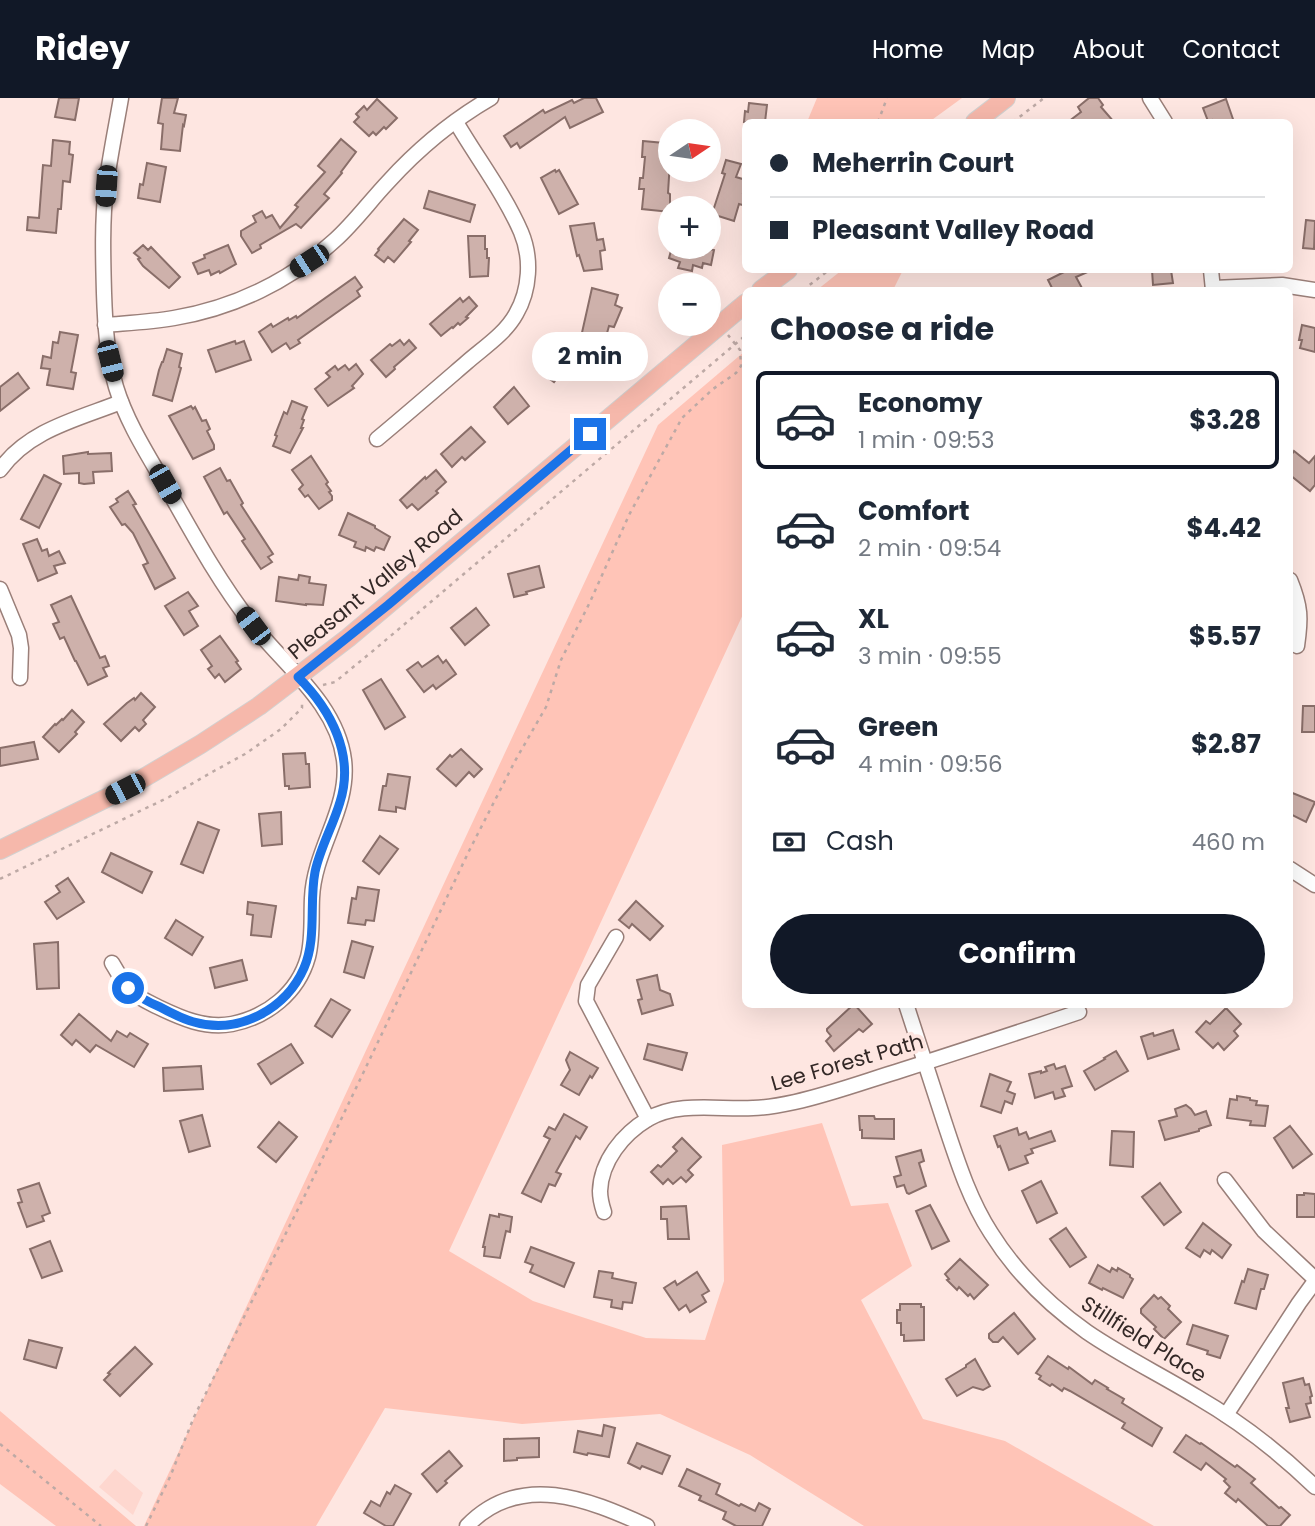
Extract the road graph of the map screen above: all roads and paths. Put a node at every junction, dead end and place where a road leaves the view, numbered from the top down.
1 (121, 98) edge
2 (491, 98) edge
3 (887, 98) edge
4 (1006, 98) edge
5 (1044, 98) edge
6 (1150, 98) edge
7 (879, 119) edge
8 (979, 119) edge
9 (1017, 119) edge
10 (1163, 119) edge
11 (456, 122) junction
12 (784, 273) edge
13 (826, 273) edge
14 (765, 287) edge
15 (807, 287) edge
16 (1248, 287) edge
17 (1315, 290) edge
18 (742, 306) edge
19 (721, 323) edge
20 (105, 325) junction
21 (721, 325) edge
22 (706, 336) edge
23 (121, 402) junction
24 (377, 439) dead end
25 (0, 470) edge
26 (1293, 588) edge
27 (0, 589) edge
28 (1297, 646) dead end
29 (298, 677) junction
30 (20, 678) dead end
31 (0, 850) edge
32 (1293, 871) edge
33 (1315, 885) edge
34 (616, 937) dead end
35 (112, 963) dead end
36 (907, 1008) edge
37 (1079, 1012) dead end
38 (925, 1063) junction
39 (648, 1119) junction
40 (1225, 1180) dead end
41 (604, 1212) dead end
42 (1315, 1280) edge
43 (1226, 1415) junction
44 (0, 1444) edge
45 (1315, 1488) edge
46 (100, 1526) edge
47 (146, 1526) edge
48 (467, 1526) edge
49 (647, 1526) edge

1 - 20 street
2 - 11 street
3 - 7 path
4 - 8 main road
5 - 9 path
6 - 10 street
11 - 20 street
11 - 24 street
12 - 14 main road
13 - 15 path
16 - 17 street
18 - 19 main road, Pleasant Valley Road
20 - 23 street
21 - 47 path
22 - 29 main road, Pleasant Valley Road
23 - 25 street
23 - 29 street
26 - 28 street
27 - 30 street
29 - 31 main road, Pleasant Valley Road
29 - 35 street
32 - 33 street
34 - 39 street
36 - 38 street, Stillfield Place
37 - 38 street, Lee Forest Path
38 - 39 street, Lee Forest Path
38 - 43 street, Stillfield Place
39 - 41 street, Lee Forest Path
40 - 42 street
42 - 43 street
43 - 45 street, Stillfield Place
44 - 46 path
48 - 49 street

